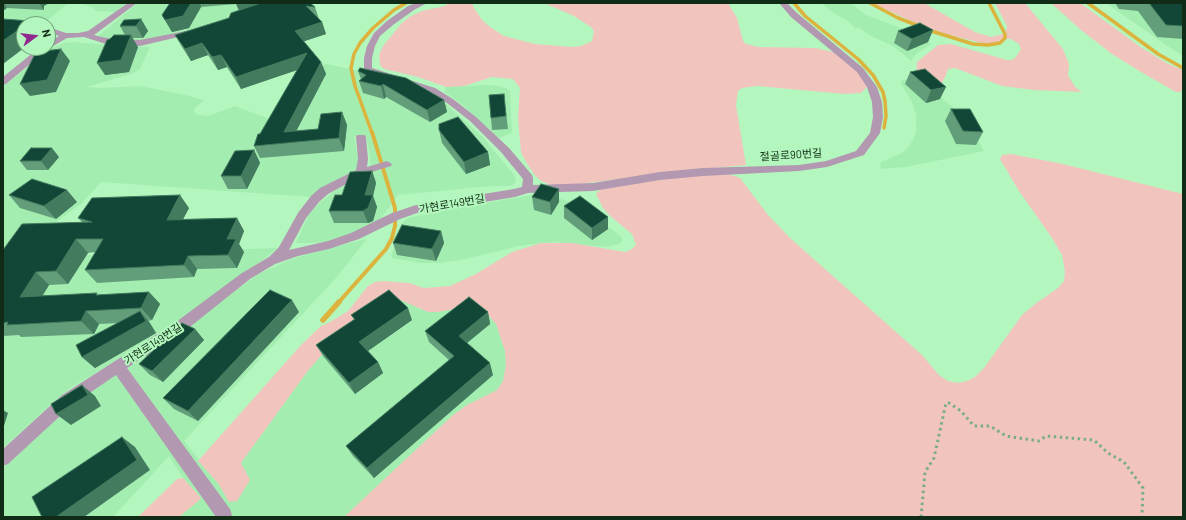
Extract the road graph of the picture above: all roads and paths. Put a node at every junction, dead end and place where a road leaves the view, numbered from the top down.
1 (133, 3) edge
2 (423, 3) edge
3 (783, 3) edge
4 (201, 29) edge
5 (56, 32) edge
6 (65, 35) junction
7 (85, 35) junction
8 (56, 41) edge
9 (34, 56) edge
10 (3, 82) edge
11 (360, 137) dead end
12 (387, 164) dead end
13 (361, 172) junction
14 (527, 189) junction
15 (271, 261) junction
16 (118, 367) junction
17 (3, 459) edge
18 (224, 515) dead end
19 (921, 517) edge
20 (1142, 517) edge

1 - 7 lane
2 - 14 lane
3 - 14 lane, 절골로90번길
4 - 7 lane
5 - 6 lane
6 - 7 lane
6 - 8 lane
9 - 10 lane
11 - 13 lane
12 - 13 lane
13 - 15 lane
14 - 15 lane, 가현로149번길
15 - 16 lane, 가현로149번길
16 - 17 lane, 가현로149번길
16 - 18 lane, 가현로149번길
19 - 20 path

